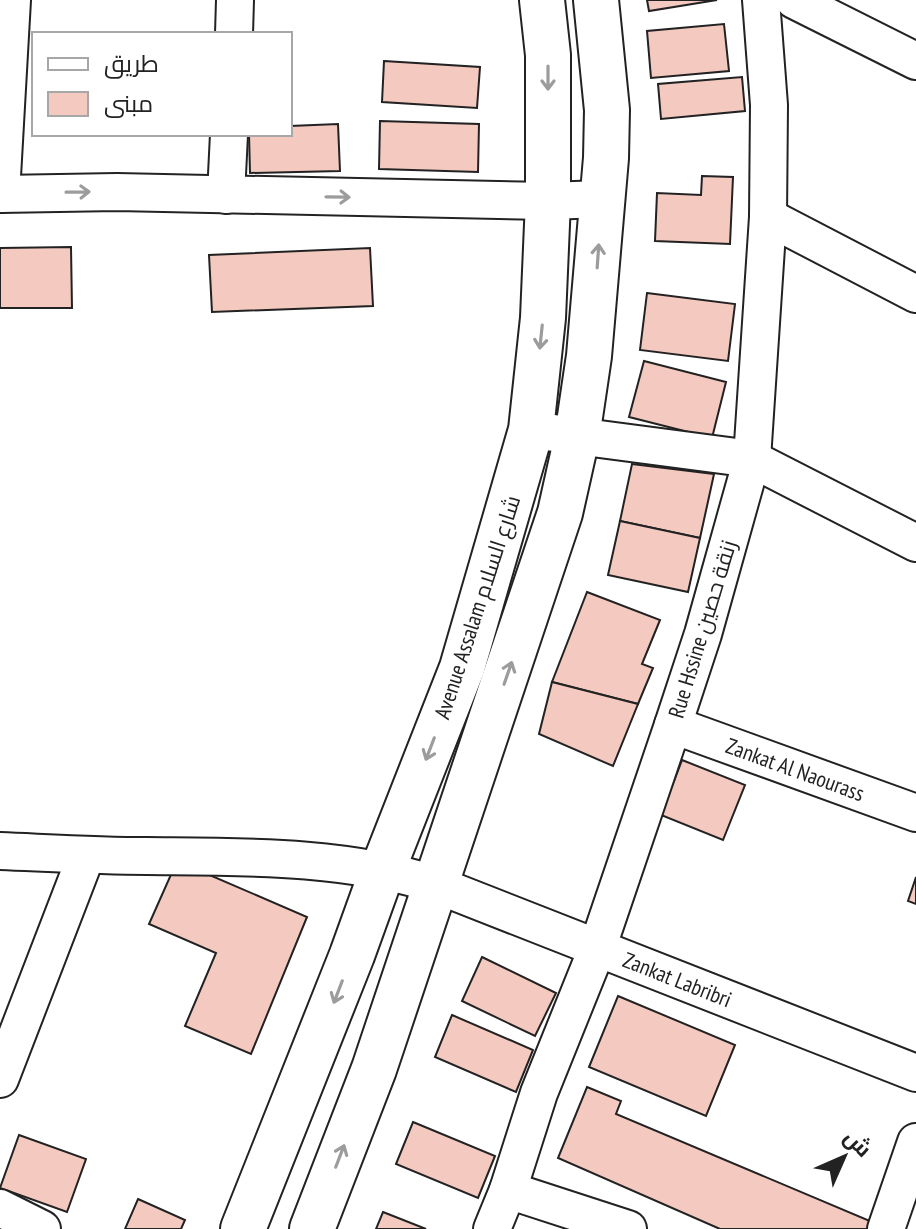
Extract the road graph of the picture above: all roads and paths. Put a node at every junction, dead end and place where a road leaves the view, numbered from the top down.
1 (12, 0) edge
2 (235, 0) edge
3 (542, 0) edge
4 (596, 0) edge
5 (761, 0) edge
6 (794, 0) edge
7 (234, 32) edge
8 (916, 61) edge
9 (229, 136) edge
10 (0, 194) edge
11 (226, 195) junction
12 (602, 199) junction
13 (548, 201) junction
14 (768, 217) junction
15 (916, 294) edge
16 (531, 430) junction
17 (577, 437) junction
18 (752, 459) junction
19 (916, 543) edge
20 (673, 725) junction
21 (916, 813) edge
22 (0, 851) edge
23 (86, 856) junction
24 (383, 869) junction
25 (437, 885) junction
26 (597, 949) junction
27 (916, 1073) edge
28 (0, 1079) edge
29 (916, 1142) edge
30 (508, 1190) junction
31 (0, 1208) edge
32 (42, 1229) edge
33 (243, 1229) edge
34 (312, 1229) edge
35 (492, 1229) edge
36 (628, 1229) edge
37 (886, 1229) edge

1 - 10 street
2 - 7 street
3 -> 13 street, Avenue Assalam شارع السلام
4 - 12 street
5 - 14 street, Rue Hssine زنقة حصين
6 - 8 street
9 - 11 street
10 -> 11 street
11 -> 13 street
12 - 13 street
17 -> 12 street
13 -> 16 street, Avenue Assalam شارع السلام
14 - 15 street
14 - 18 street, Rue Hssine زنقة حصين
16 - 17 street
16 -> 24 street, Avenue Assalam شارع السلام
17 - 18 street
25 -> 17 street
18 - 19 street
18 - 20 street, Rue Hssine زنقة حصين
20 - 21 street, Zankat Al Naourass
20 - 26 street, Rue Hssine زنقة حصين
22 - 23 street, Zankat Labribri
23 - 24 street, Zankat Labribri
23 - 28 street
24 - 25 street, Zankat Labribri
24 -> 33 street, Avenue Assalam شارع السلام
25 - 26 street, Zankat Labribri
34 -> 25 street
26 - 27 street, Zankat Labribri
26 - 30 street, Rue Hssine زنقة حصين
29 - 37 street
30 - 35 street, Rue Hssine زنقة حصين
30 - 36 street
31 - 32 street

